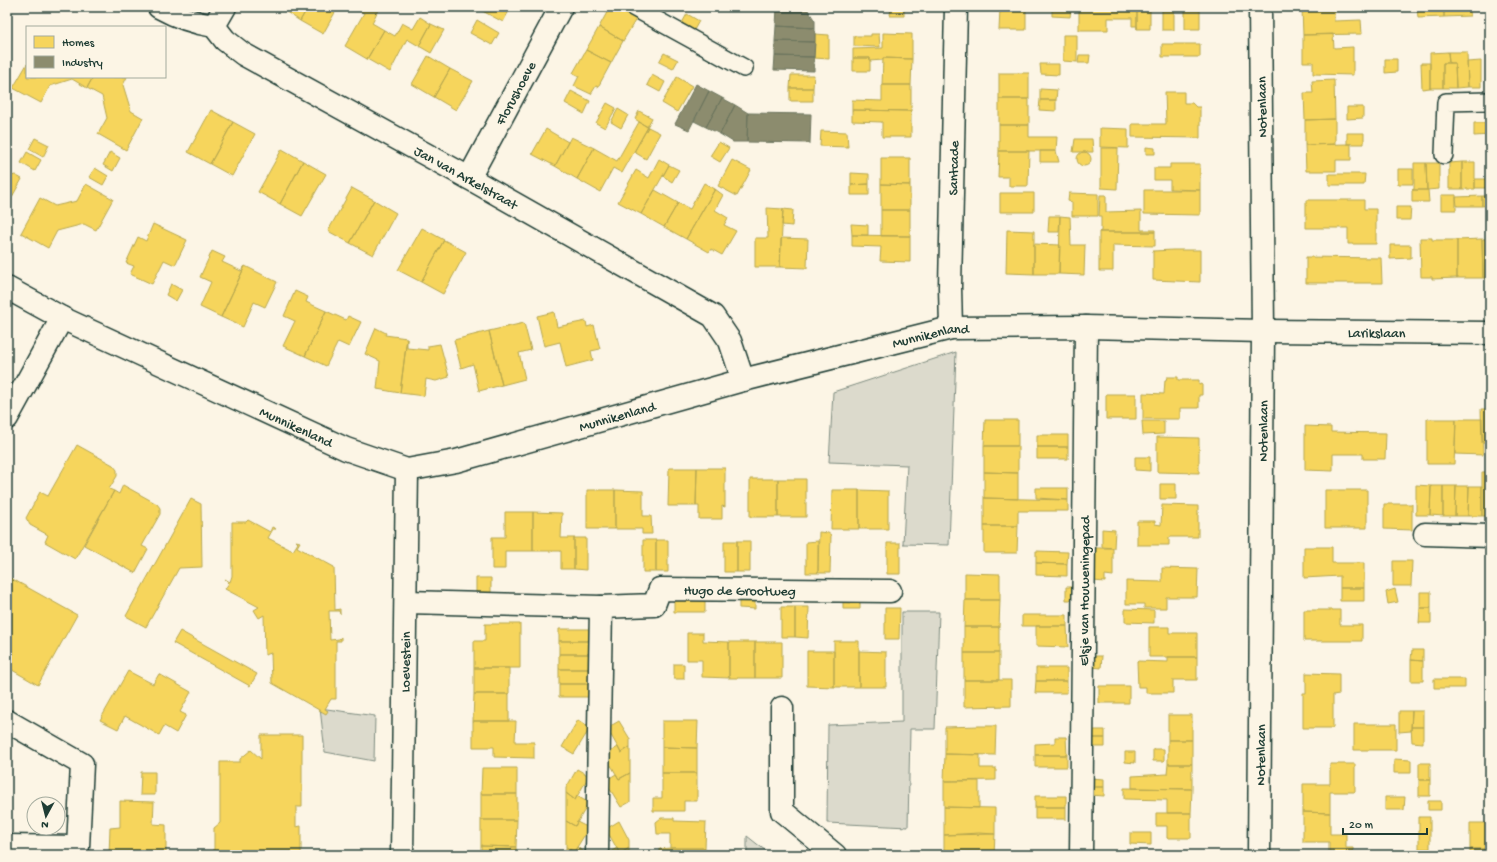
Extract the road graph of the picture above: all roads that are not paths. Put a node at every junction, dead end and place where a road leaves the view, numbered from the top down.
1 (159, 7) edge
2 (561, 7) edge
3 (633, 7) edge
4 (956, 7) edge
5 (1260, 7) edge
6 (220, 16) edge
7 (744, 68) dead end
8 (1490, 101) edge
9 (1444, 154) dead end
10 (469, 178) junction
11 (7, 288) edge
12 (62, 318) junction
13 (1086, 327) junction
14 (951, 328) junction
15 (1263, 331) junction
16 (1490, 333) edge
17 (743, 380) junction
18 (7, 418) edge
19 (407, 470) junction
20 (1425, 534) dead end
21 (1490, 536) edge
22 (890, 591) dead end
23 (406, 602) junction
24 (601, 608) junction
25 (782, 708) dead end
26 (10, 729) edge
27 (7, 846) edge
28 (402, 855) edge
29 (598, 855) edge
30 (835, 855) edge
31 (1080, 855) edge
32 (1259, 855) edge

1 - 6 street, Jan van Arkelstraat
2 - 10 street, Florushoeve
3 - 7 lane
4 - 14 street, Santcade
5 - 15 street, Notenlaan
6 - 10 street, Jan van Arkelstraat
8 - 9 lane
10 - 17 street, Jan van Arkelstraat
11 - 12 street, Munnikenland
12 - 18 street
12 - 19 street, Munnikenland
13 - 14 street, Munnikenland
13 - 15 street, Munnikenland
13 - 31 street, Elsje van Houweningepad
14 - 17 street, Munnikenland
15 - 16 street, Larikslaan
15 - 32 street, Notenlaan
17 - 19 street, Munnikenland
19 - 23 street, Loevestein
20 - 21 street
22 - 24 street, Hugo de Grootweg
23 - 24 street, Hugo de Grootweg
23 - 28 street, Loevestein
24 - 29 street
25 - 30 street
26 - 27 street

